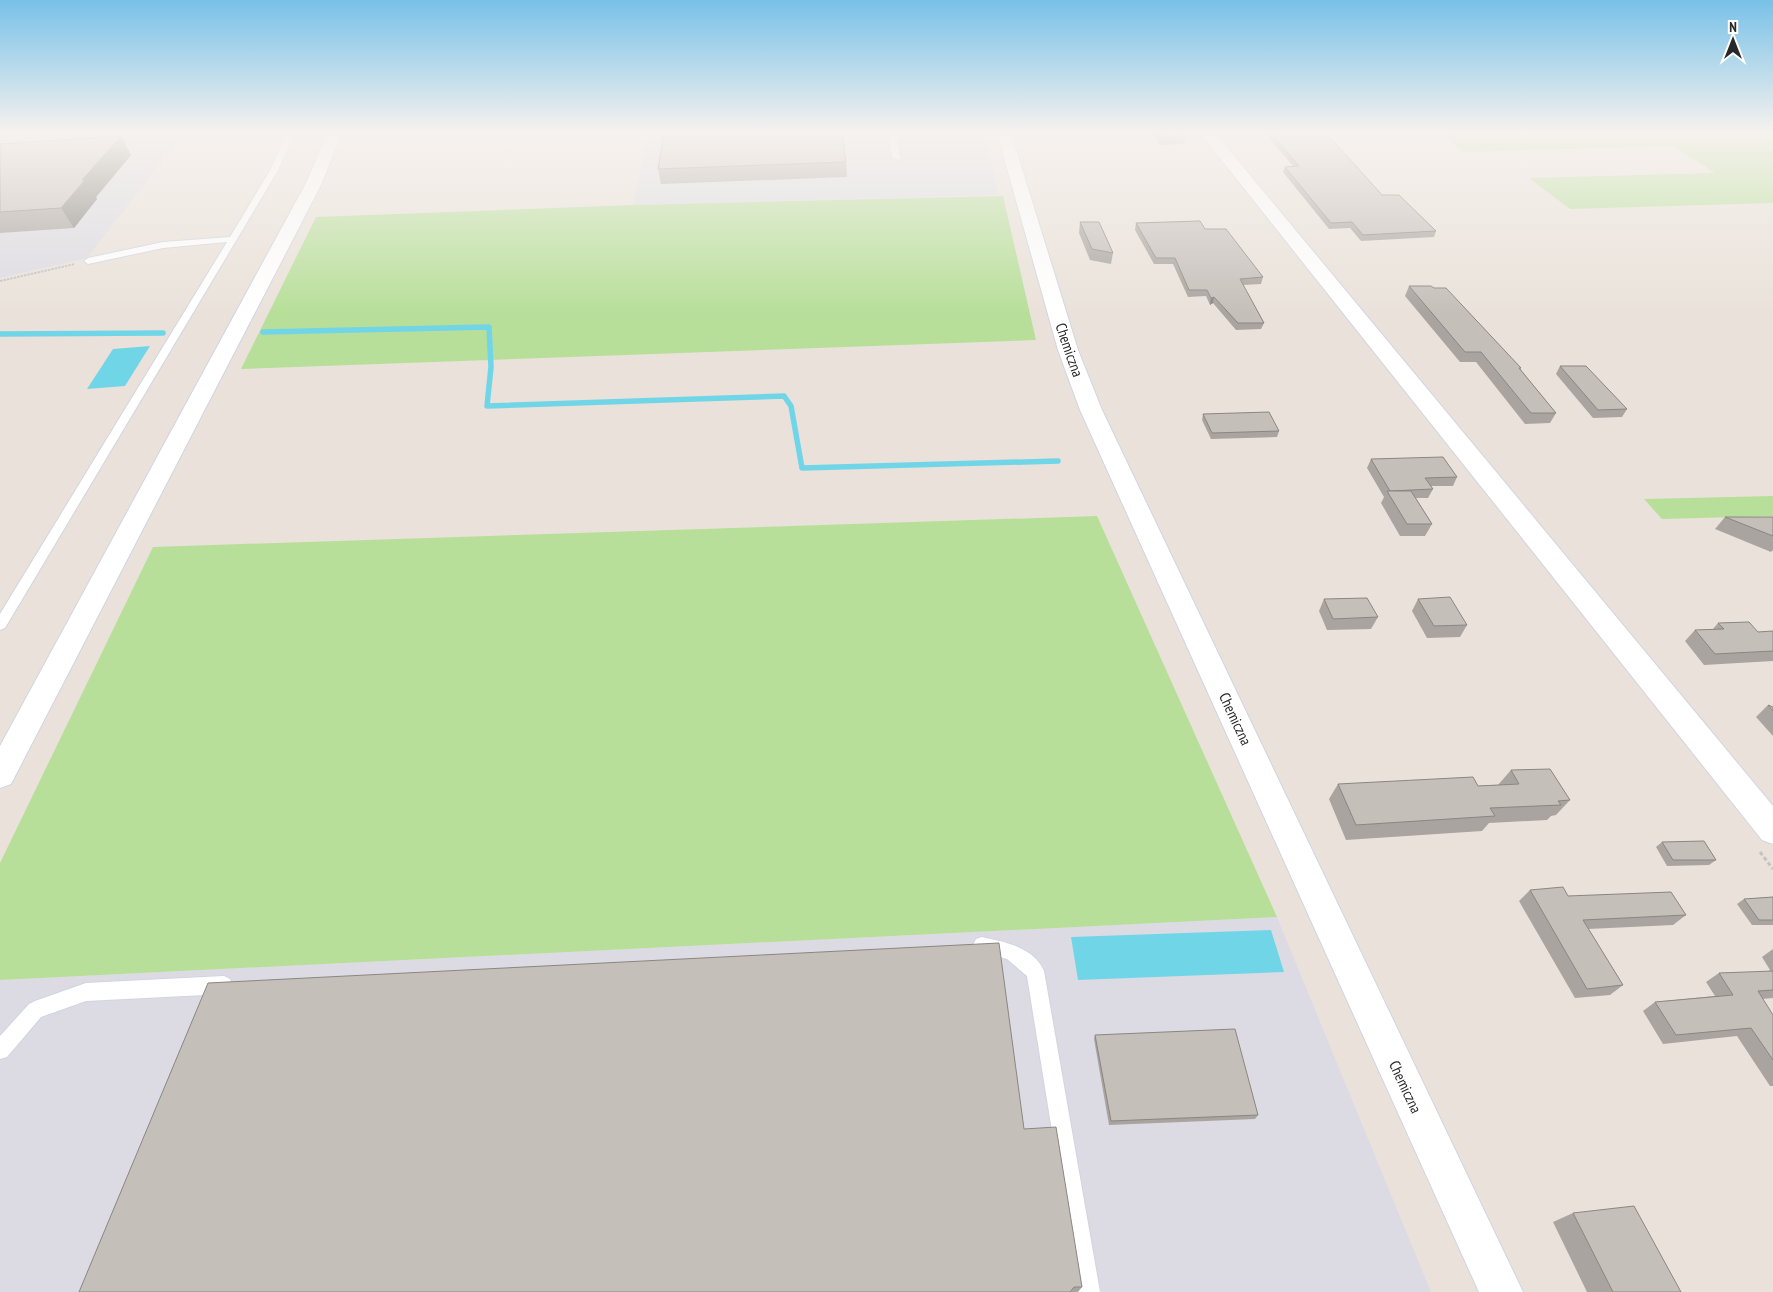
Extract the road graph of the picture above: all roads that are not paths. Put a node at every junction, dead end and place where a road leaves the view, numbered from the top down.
1 (260, 193) edge
2 (309, 193) edge
3 (1022, 193) edge
4 (1256, 193) edge
5 (233, 239) junction
6 (88, 261) road end
7 (0, 625) edge
8 (0, 775) edge
9 (1773, 830) edge
10 (966, 946) edge
11 (244, 984) edge
12 (0, 1050) edge
13 (1089, 1292) edge
14 (1501, 1292) edge

1 - 5 lane
2 - 8 street
3 - 14 street, Chemiczna
4 - 9 street
5 - 6 lane
5 - 7 lane
10 - 13 lane
11 - 12 lane

